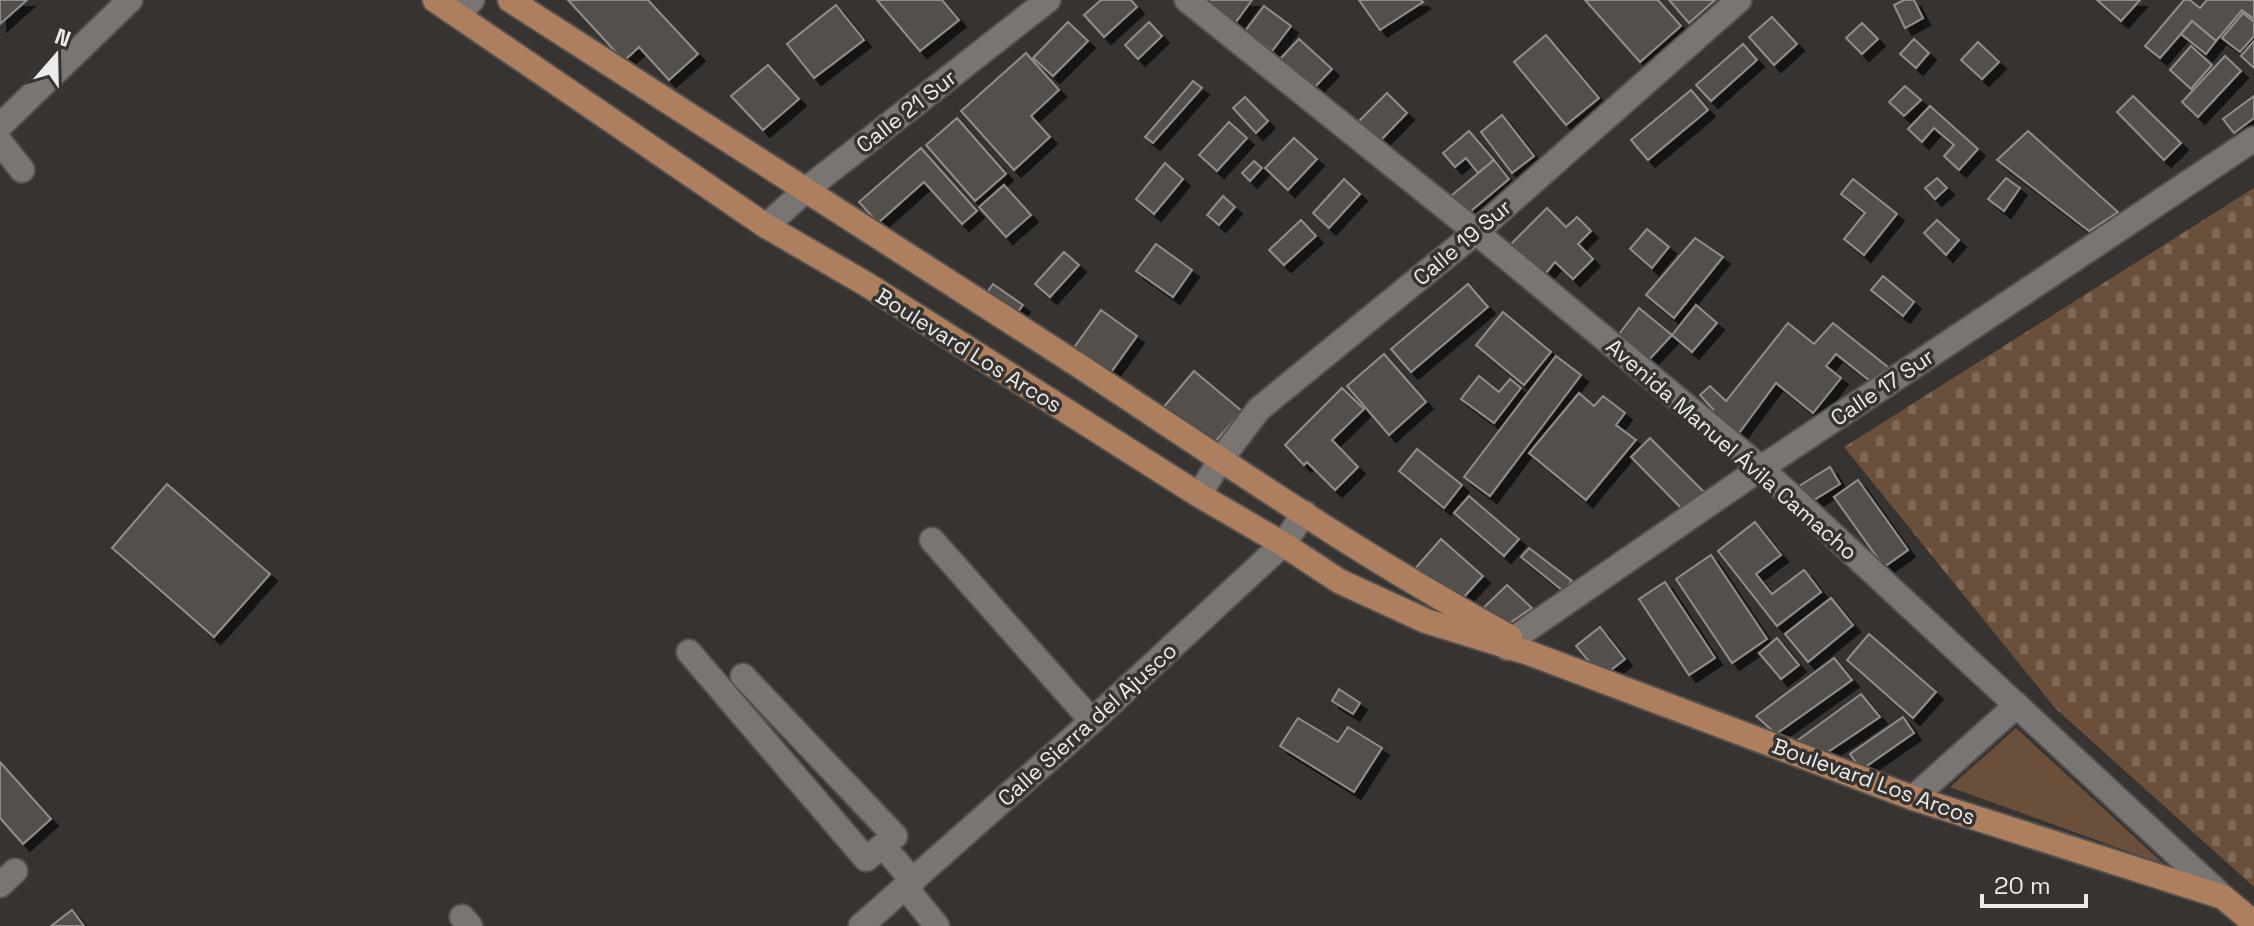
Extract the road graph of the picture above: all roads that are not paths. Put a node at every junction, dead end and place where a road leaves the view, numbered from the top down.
1 (130, 0) edge
2 (435, 0) edge
3 (510, 0) edge
4 (1048, 0) edge
5 (1187, 0) edge
6 (1739, 0) edge
7 (465, 7) edge
8 (0, 126) edge
9 (2254, 139) edge
10 (0, 142) edge
11 (22, 170) dead end
12 (808, 188) junction
13 (766, 226) junction
14 (1476, 232) junction
15 (1221, 459) junction
16 (1761, 468) junction
17 (1199, 495) junction
18 (1305, 513) junction
19 (932, 540) dead end
20 (1283, 544) junction
21 (1516, 647) junction
22 (689, 652) dead end
23 (743, 676) dead end
24 (2017, 705) junction
25 (1092, 721) junction
26 (1913, 798) junction
27 (883, 846) junction
28 (910, 884) junction
29 (2223, 897) junction
30 (2254, 923) edge
31 (861, 926) edge
32 (937, 926) edge

1 - 8 street
2 - 7 main road, Boulevard Los Arcos
3 - 12 main road, Boulevard Los Arcos
4 - 12 street, Calle 21 Sur
5 - 14 street, Avenida Manuel Ávila Camacho
6 - 14 street, Calle 19 Sur
7 - 13 main road, Boulevard Los Arcos
9 - 16 street, Calle 17 Sur
10 - 11 street
12 - 13 street, Calle 21 Sur
12 - 15 main road, Boulevard Los Arcos
13 - 17 main road, Boulevard Los Arcos
14 - 15 street, Calle 19 Sur
14 - 16 street, Avenida Manuel Ávila Camacho
15 - 17 street, Calle 19 Sur
15 - 18 main road, Boulevard Los Arcos
16 - 21 street, Calle 17 Sur
16 - 24 street, Avenida Manuel Ávila Camacho
17 - 20 main road, Boulevard Los Arcos
18 - 20 street, Calle Sierra del Ajusco
18 - 21 main road, Boulevard Los Arcos
19 - 25 street
20 - 21 main road, Boulevard Los Arcos
20 - 25 street, Calle Sierra del Ajusco
21 - 26 main road, Boulevard Los Arcos
22 - 27 street
23 - 27 street
24 - 26 street
24 - 29 street, Avenida Manuel Ávila Camacho
25 - 28 street, Calle Sierra del Ajusco
26 - 29 main road, Boulevard Los Arcos
27 - 28 street
28 - 31 street, Calle Sierra del Ajusco
28 - 32 street
29 - 30 main road, Avenida Manuel Ávila Camacho

